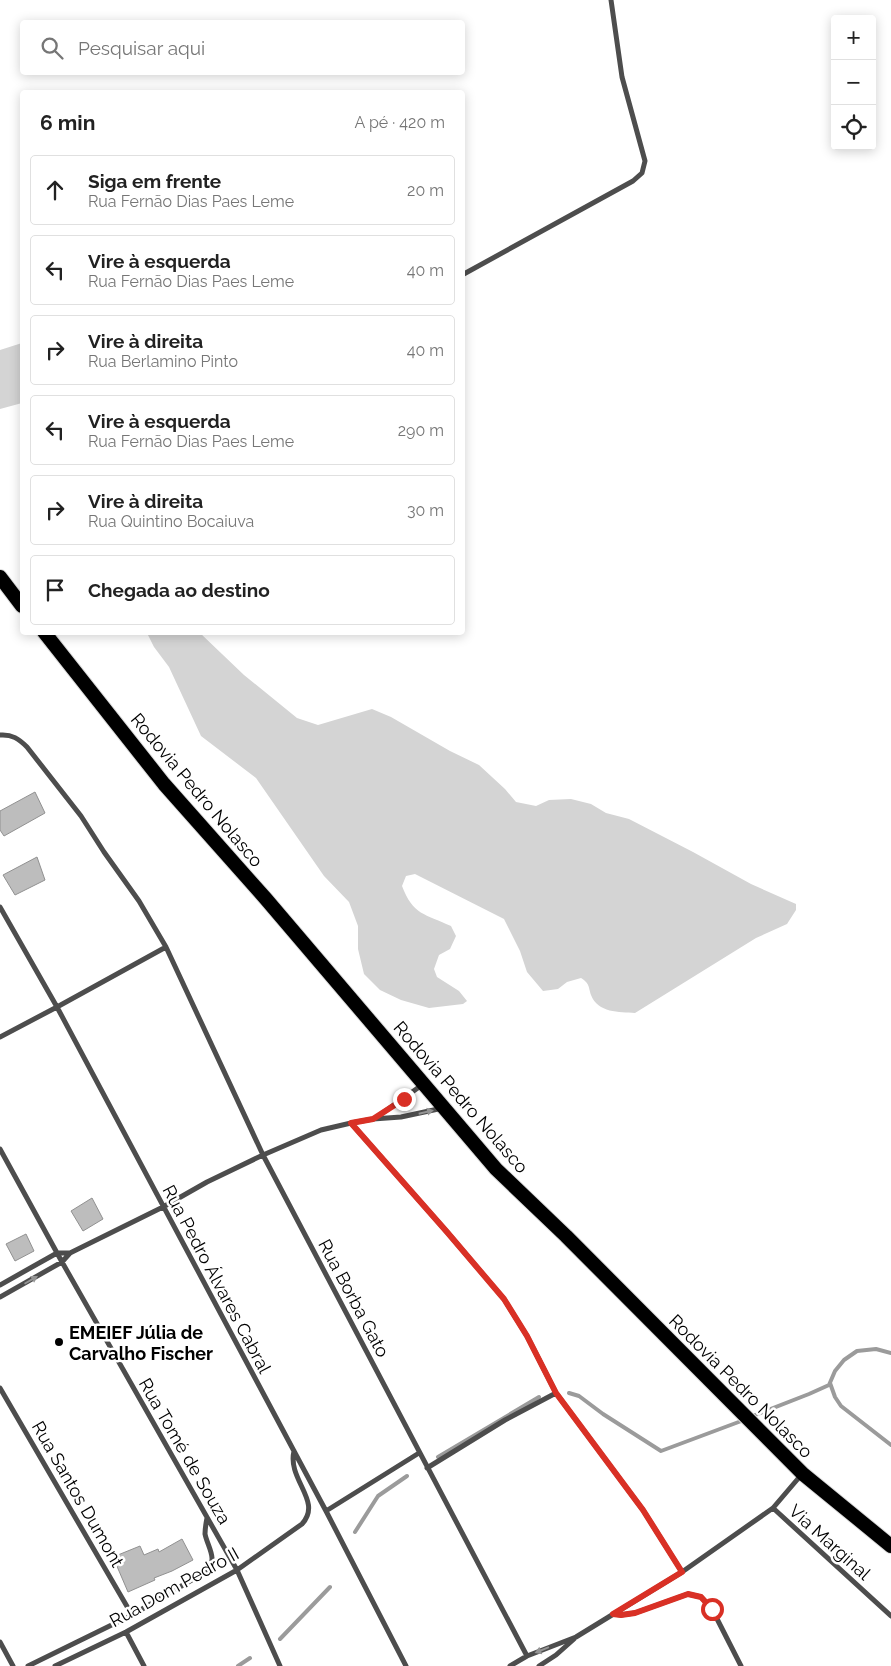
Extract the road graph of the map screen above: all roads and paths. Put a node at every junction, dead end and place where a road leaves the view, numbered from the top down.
1 (611, 0) edge
2 (465, 273) edge
3 (0, 577) edge
4 (20, 603) edge
5 (46, 635) edge
6 (0, 735) edge
7 (0, 907) edge
8 (166, 947) junction
9 (57, 1007) junction
10 (0, 1037) edge
11 (424, 1084) junction
12 (443, 1108) junction
13 (373, 1119) junction
14 (351, 1123) junction
15 (0, 1149) edge
16 (263, 1155) junction
17 (163, 1207) junction
18 (57, 1253) junction
19 (70, 1254) junction
20 (62, 1262) junction
21 (0, 1285) edge
22 (0, 1297) edge
23 (0, 1388) edge
24 (556, 1393) junction
25 (294, 1451) junction
26 (419, 1453) junction
27 (427, 1468) junction
28 (802, 1474) junction
29 (773, 1508) junction
30 (326, 1510) junction
31 (207, 1518) junction
32 (891, 1546) edge
33 (237, 1570) junction
34 (682, 1572) junction
35 (613, 1614) junction
36 (132, 1615) junction
37 (891, 1616) edge
38 (126, 1632) junction
39 (576, 1637) junction
40 (0, 1642) edge
41 (527, 1656) junction
42 (13, 1666) edge
43 (28, 1666) edge
44 (55, 1666) edge
45 (144, 1666) edge
46 (280, 1666) edge
47 (406, 1666) edge
48 (510, 1666) edge
49 (539, 1666) edge
50 (741, 1666) edge

1 - 2 street
3 - 4 highway
5 - 11 highway, Rodovia Pedro Nolasco
6 - 8 street, Rua Borba Gato
7 - 9 street, Rua Pedro Álvares Cabral
8 - 9 street
8 - 16 street, Rua Borba Gato
9 - 10 street
9 - 17 street, Rua Pedro Álvares Cabral
11 - 12 highway, Rodovia Pedro Nolasco
11 - 13 street
13 -> 12 street
12 - 28 highway, Rodovia Pedro Nolasco
13 - 14 street
14 - 16 street
14 - 24 street
15 - 18 street, Rua Tomé de Souza
16 - 17 street
16 - 26 street, Rua Borba Gato
17 - 19 street
17 - 25 street, Rua Pedro Álvares Cabral
18 - 19 street
18 - 20 street, Rua Tomé de Souza
18 - 21 street
19 - 20 street
22 -> 20 street
20 - 31 street, Rua Tomé de Souza
23 - 36 street, Rua Santos Dumont
24 - 27 street
24 - 34 street
25 - 30 street, Rua Pedro Álvares Cabral
25 - 33 street, Rua Dom Pedro II
26 - 27 street, Rua Borba Gato
26 - 30 street
27 - 41 street, Rua Borba Gato
28 - 29 street
28 - 32 highway, Rodovia Pedro Nolasco
29 - 34 street
29 - 37 street, Via Marginal
30 - 47 street, Rua Pedro Álvares Cabral
31 - 33 street, Rua Tomé de Souza
31 - 36 street
33 - 38 street, Rua Dom Pedro II
33 - 46 street, Rua Tomé de Souza
34 - 35 street
35 - 39 street
35 - 50 street
36 - 43 street
38 - 44 street, Rua Dom Pedro II
38 - 45 street
39 -> 41 street
39 - 49 street
40 - 42 street
41 - 48 street

